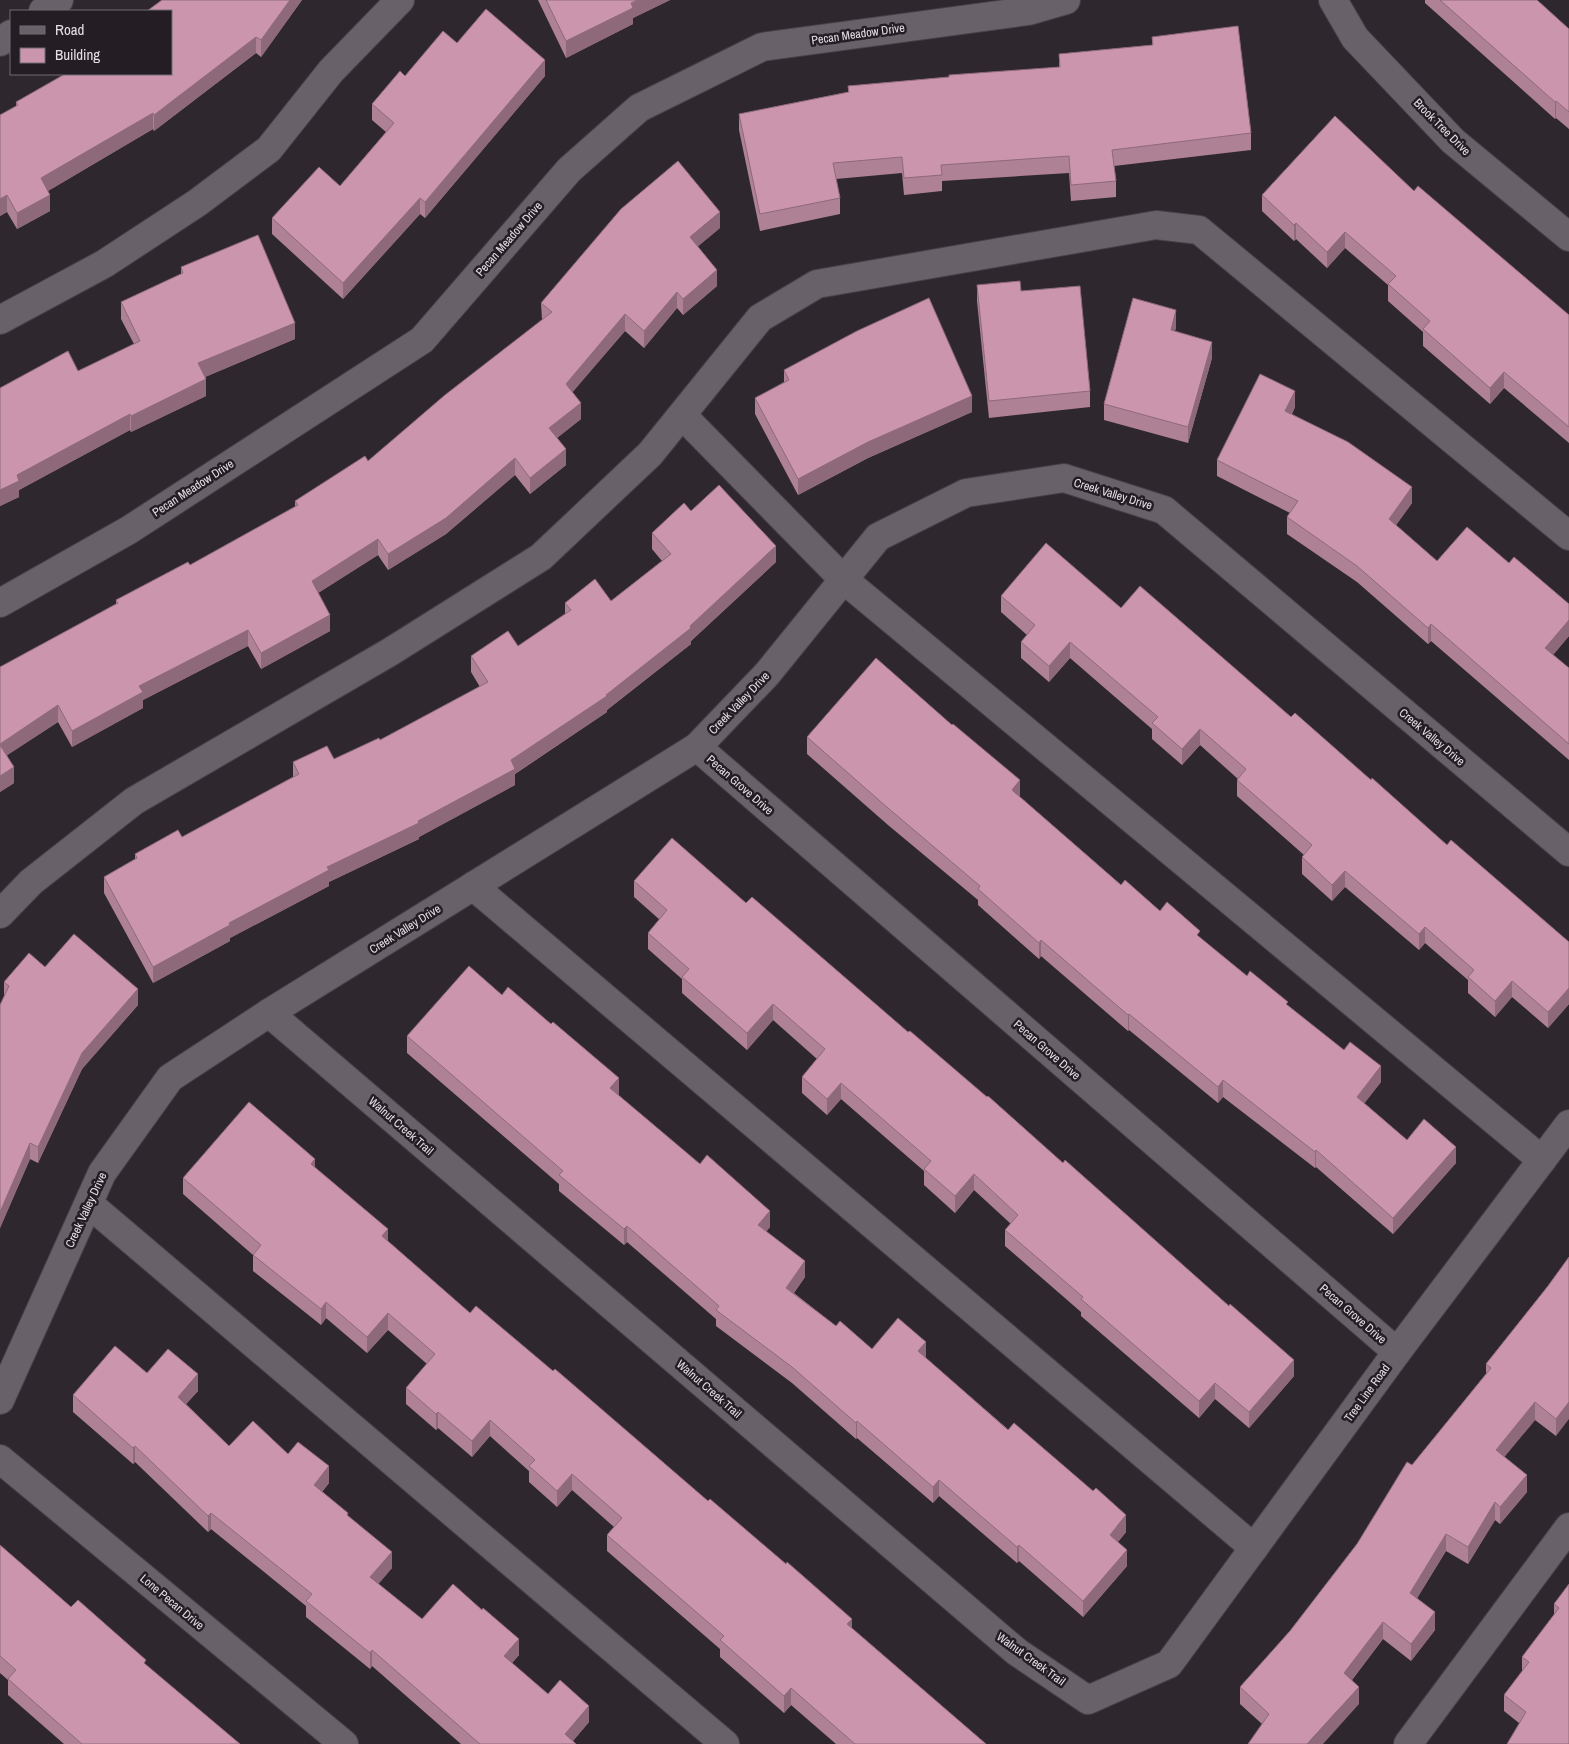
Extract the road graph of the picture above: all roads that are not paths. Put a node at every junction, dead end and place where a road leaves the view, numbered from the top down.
1 (59, 0) edge
2 (400, 0) edge
3 (1066, 0) edge
4 (1333, 0) edge
5 (44, 10) edge
6 (1569, 237) edge
7 (0, 320) edge
8 (682, 415) junction
9 (1569, 536) edge
10 (843, 579) junction
11 (0, 603) edge
12 (696, 747) junction
13 (1569, 852) edge
14 (473, 886) junction
15 (0, 914) edge
16 (269, 1013) junction
17 (1569, 1124) edge
18 (1542, 1160) junction
19 (89, 1204) junction
20 (1397, 1352) junction
21 (0, 1400) edge
22 (0, 1460) edge
23 (1569, 1527) edge
24 (1254, 1548) junction
25 (1169, 1664) joint
26 (344, 1744) edge
27 (725, 1744) edge
28 (1408, 1744) edge

1 - 5 street
2 - 7 street
3 - 11 street, Pecan Meadow Drive
4 - 6 street, Brook Tree Drive
8 - 9 street
8 - 10 street
8 - 15 street
10 - 12 street, Creek Valley Drive
10 - 13 street, Creek Valley Drive
10 - 18 street
12 - 14 street, Creek Valley Drive
12 - 20 street, Pecan Grove Drive
14 - 16 street, Creek Valley Drive
14 - 24 street
16 - 19 street, Creek Valley Drive
16 - 25 street, Walnut Creek Trail
17 - 18 street, Tree Line Road
18 - 20 street, Tree Line Road
19 - 21 street, Creek Valley Drive
19 - 27 street
20 - 24 street, Tree Line Road
22 - 26 street, Lone Pecan Drive
23 - 28 street
24 - 25 street, Tree Line Road

